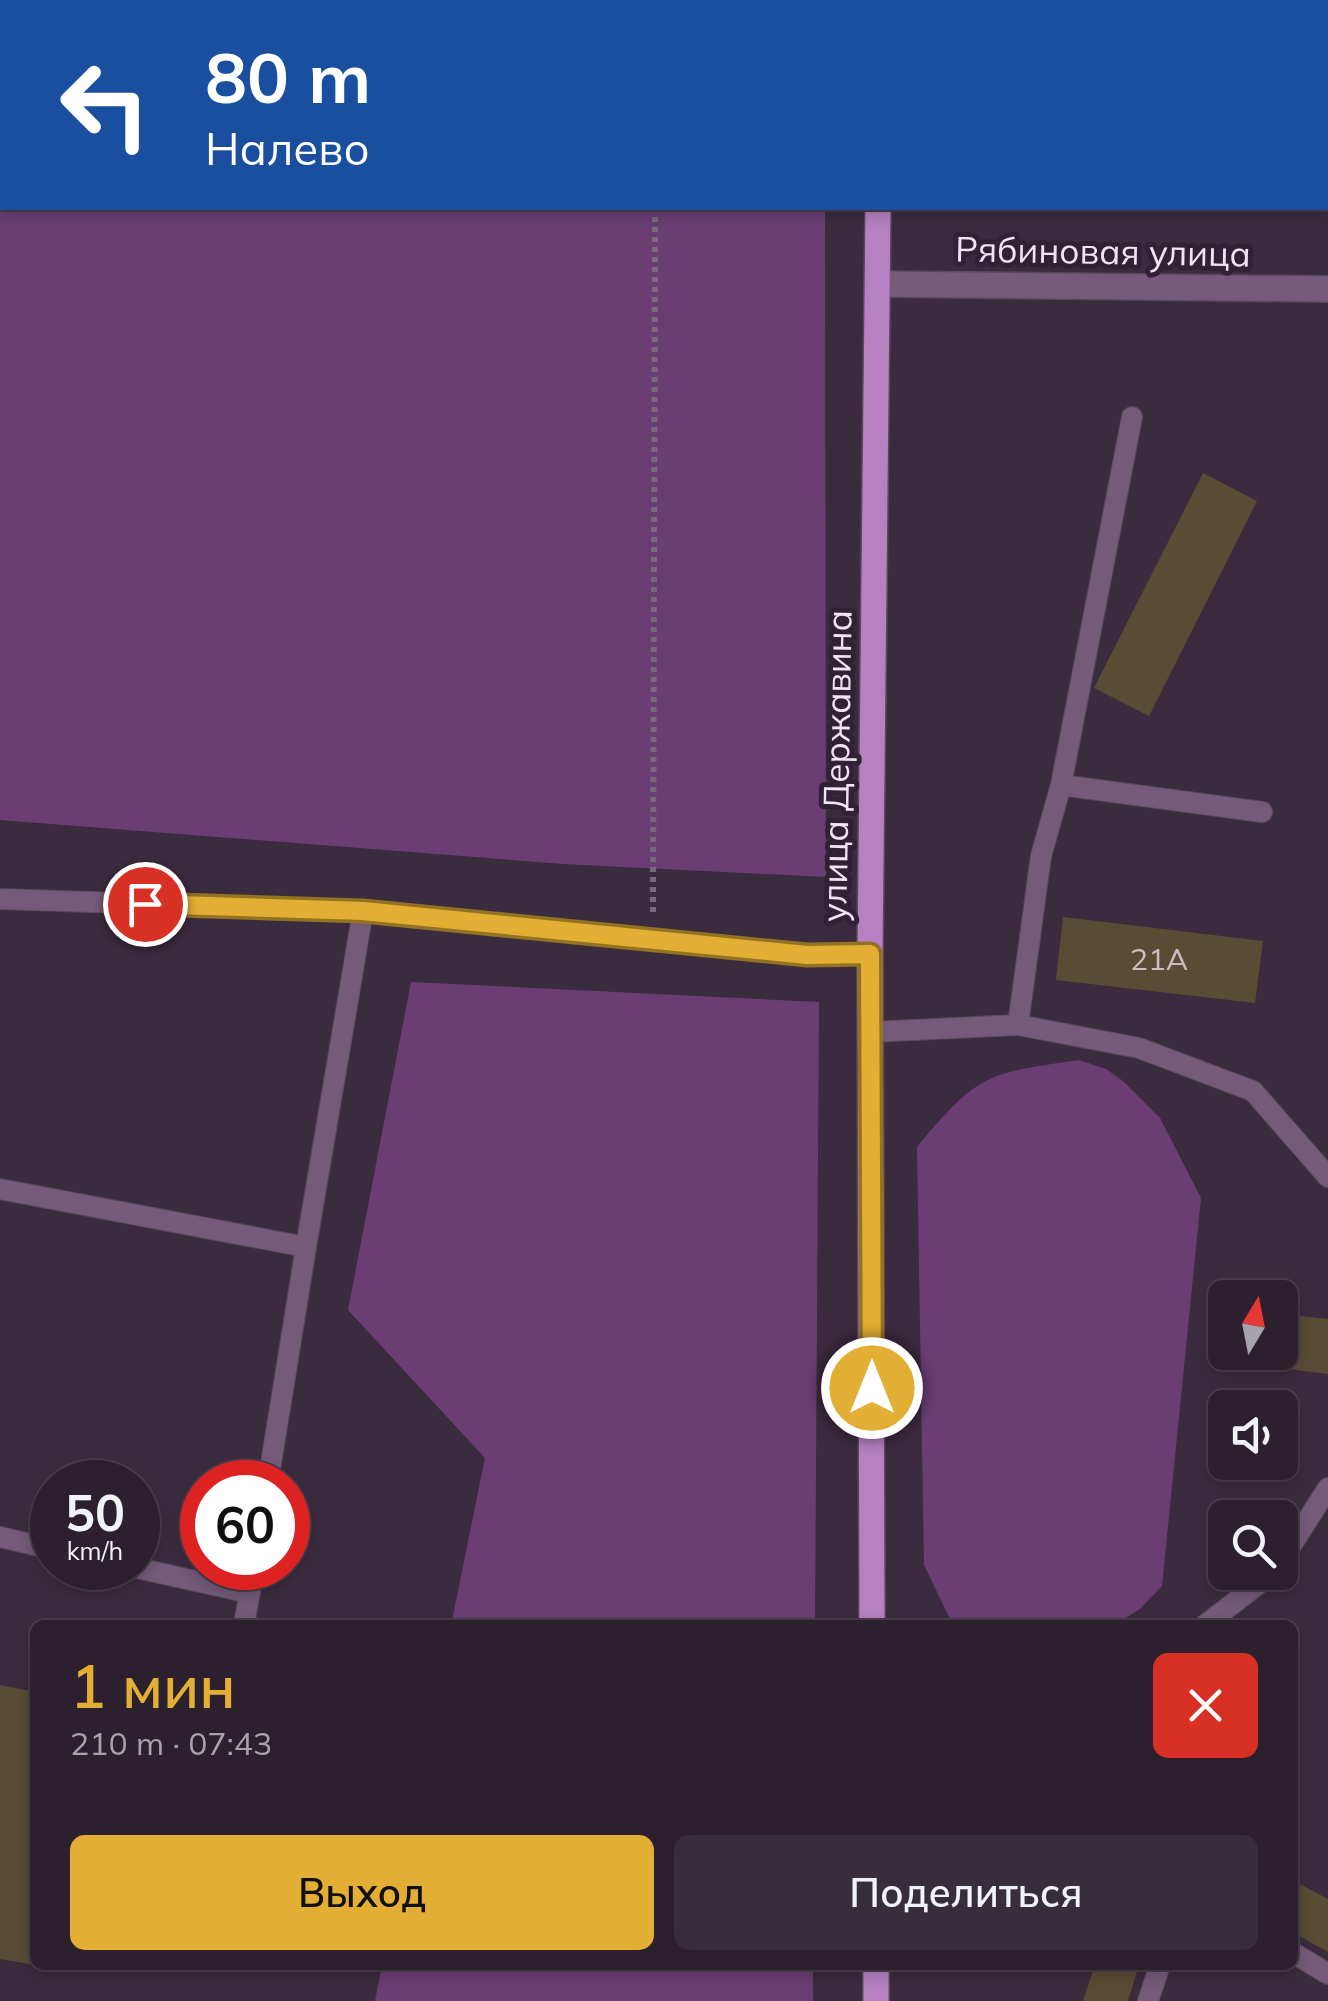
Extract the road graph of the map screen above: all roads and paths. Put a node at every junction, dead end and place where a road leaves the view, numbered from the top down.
1 (655, 210) edge
2 (878, 210) edge
3 (878, 284) junction
4 (1328, 289) edge
5 (1132, 417) dead end
6 (1062, 785) junction
7 (1262, 812) dead end
8 (0, 900) edge
9 (363, 911) junction
10 (653, 938) junction
11 (870, 954) junction
12 (1018, 1025) junction
13 (871, 1032) junction
14 (1328, 1177) edge
15 (0, 1189) edge
16 (306, 1246) junction
17 (272, 1460) edge
18 (1328, 1488) edge
19 (1298, 1536) edge
20 (0, 1537) edge
21 (30, 1544) edge
22 (160, 1573) edge
23 (1251, 1590) edge
24 (250, 1592) joint
25 (245, 1620) edge
26 (872, 1620) edge
27 (1212, 1620) edge
28 (1298, 1956) edge
29 (876, 1970) edge
30 (1158, 1970) edge
31 (1328, 1974) edge
32 (876, 2001) edge
33 (1148, 2001) edge

1 - 10 path
2 - 3 main road, улица Державина
3 - 4 street, Рябиновая улица
3 - 11 main road, улица Державина
5 - 6 lane
6 - 7 lane
6 - 12 lane
8 - 9 lane
9 - 10 lane
9 - 16 lane
10 - 11 lane
11 - 13 main road, улица Державина
12 - 13 lane
12 - 14 lane
13 - 26 main road, улица Державина
15 - 16 lane
16 - 17 lane
18 - 19 lane
20 - 21 lane
22 - 24 lane
23 - 27 lane
24 - 25 lane
28 - 31 lane
29 - 32 main road
30 - 33 lane

